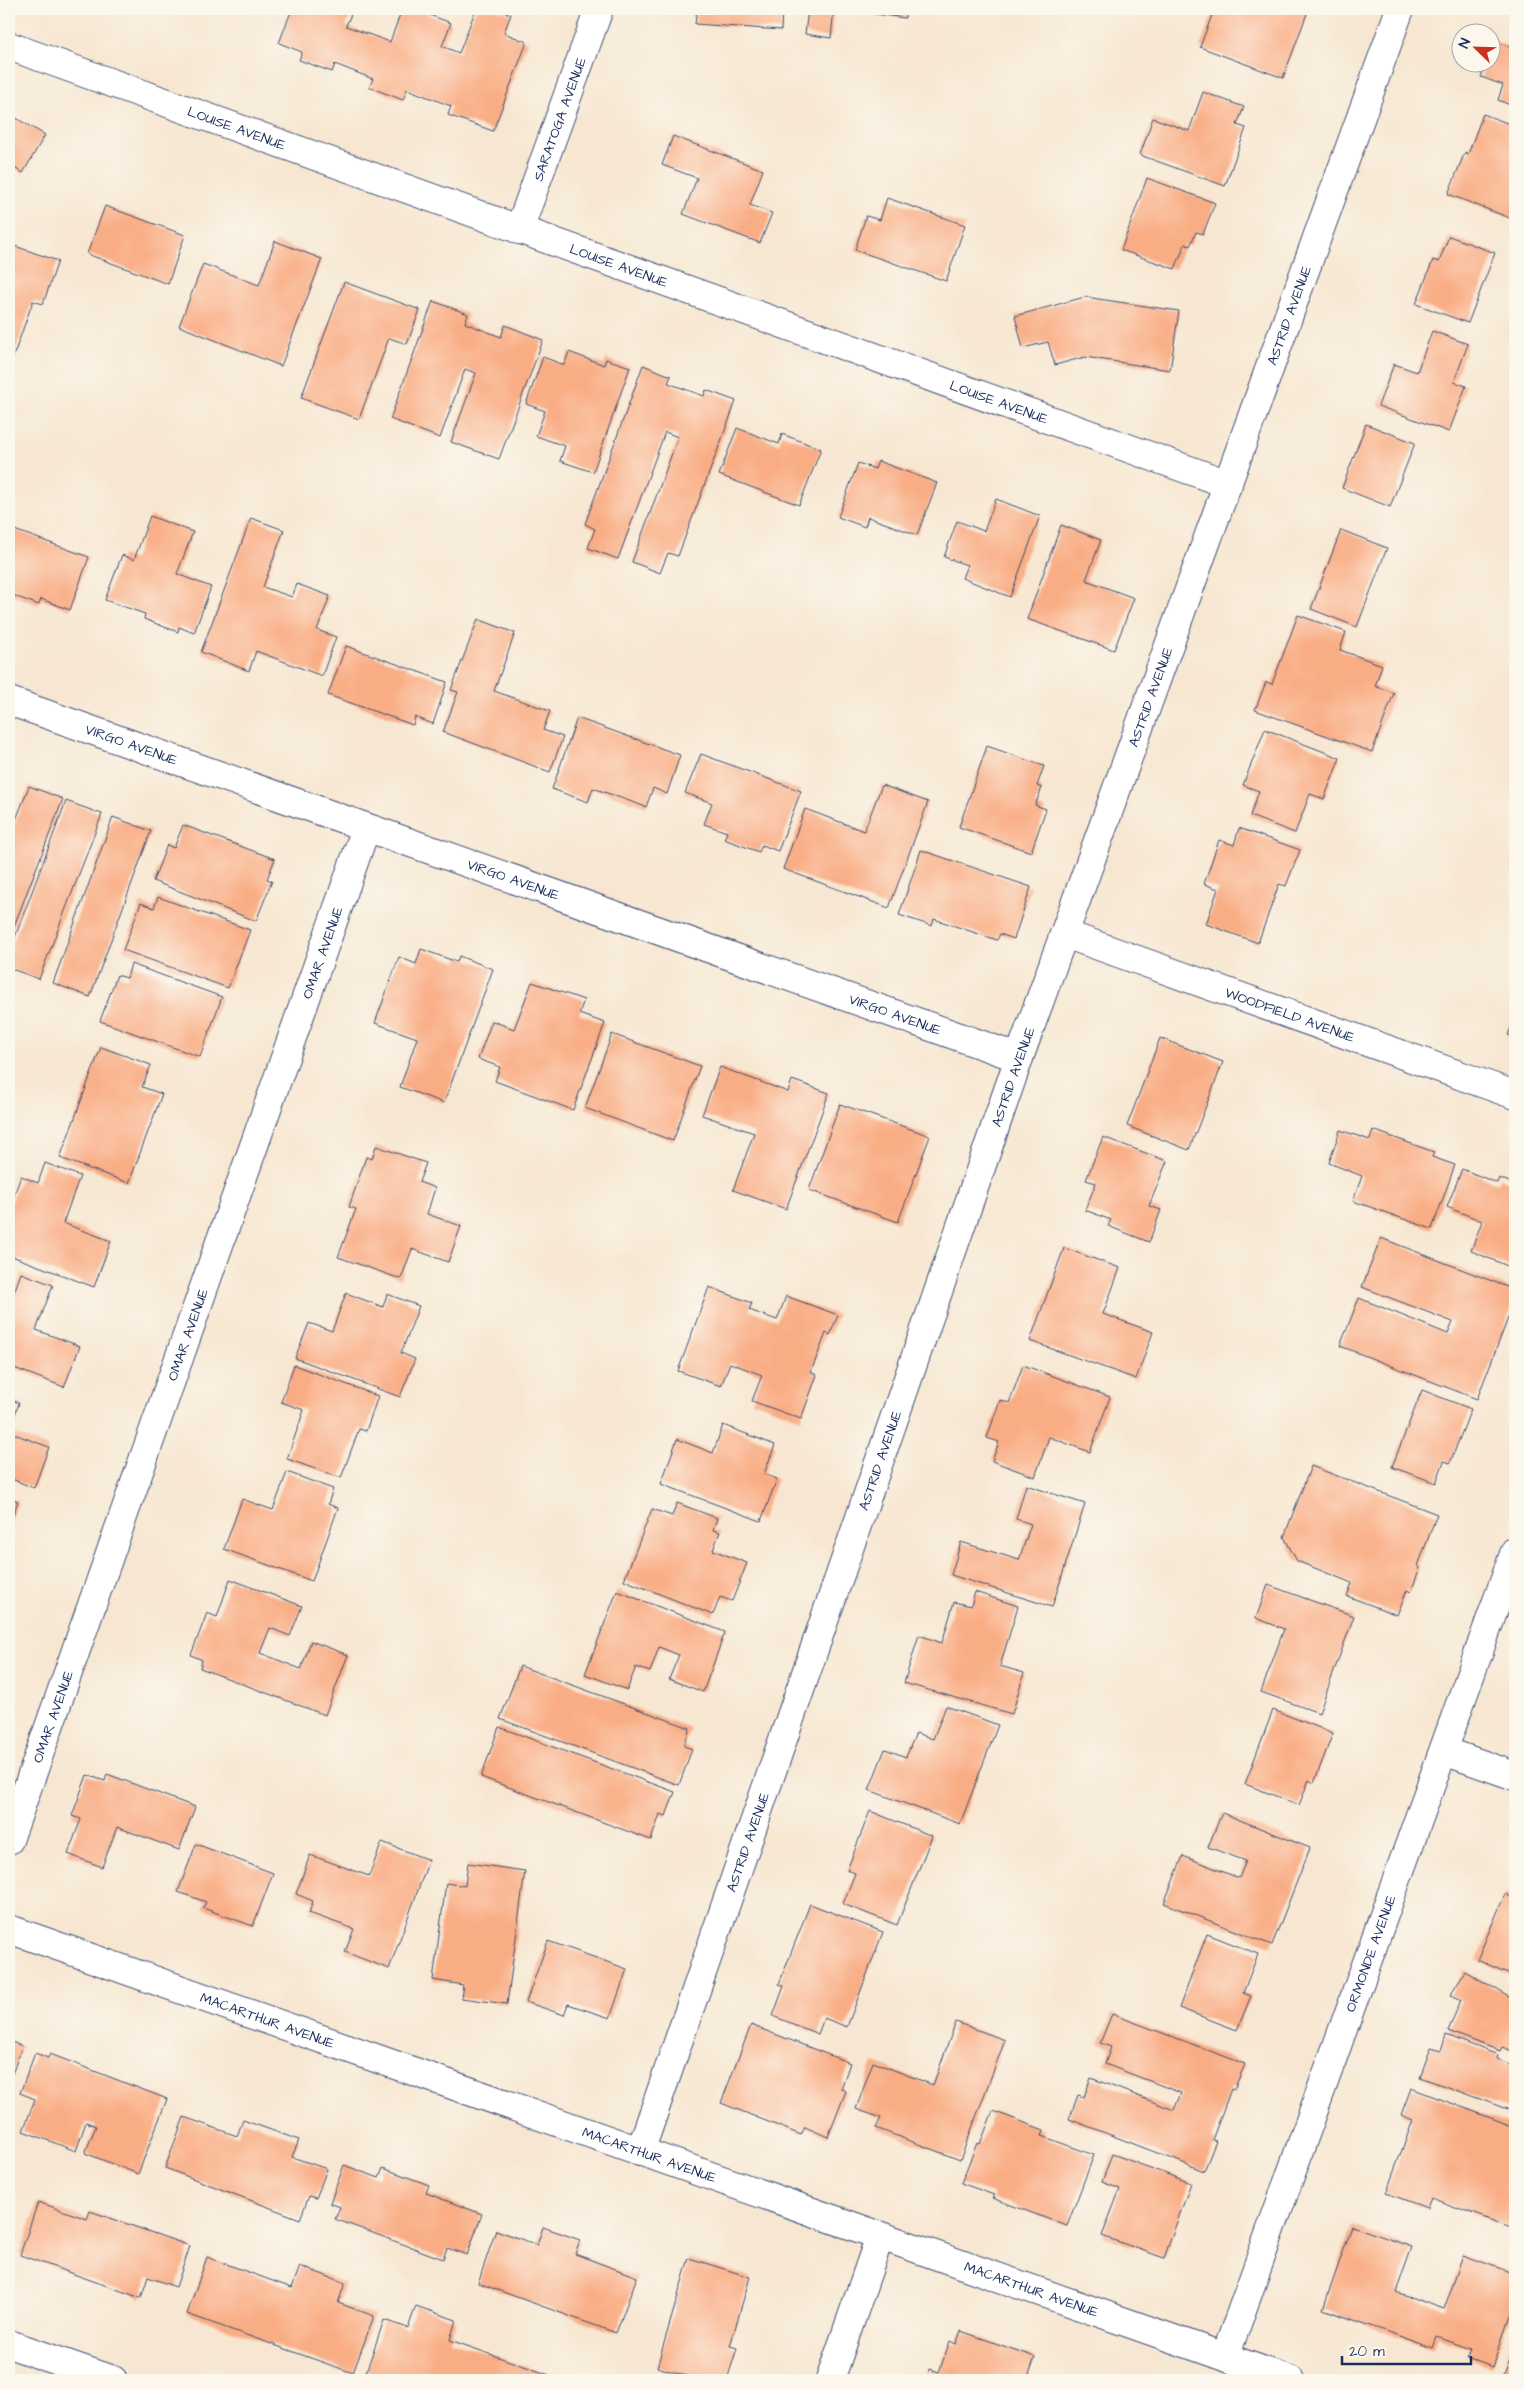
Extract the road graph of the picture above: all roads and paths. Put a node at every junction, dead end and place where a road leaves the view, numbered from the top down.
1 (599, 9) edge
2 (1400, 9) edge
3 (9, 46) edge
4 (519, 230) junction
5 (1228, 484) junction
6 (9, 701) edge
7 (366, 828) junction
8 (1065, 934) junction
9 (1019, 1058) junction
10 (1515, 1095) edge
11 (1515, 1551) edge
12 (1444, 1750) junction
13 (1515, 1776) edge
14 (9, 1840) edge
15 (9, 1929) edge
16 (640, 2152) junction
17 (880, 2236) junction
18 (9, 2344) edge
19 (1225, 2357) junction
20 (113, 2380) edge
21 (830, 2380) edge
22 (1290, 2380) edge

1 - 4 street, SARATOGA AVENUE
2 - 5 street, ASTRID AVENUE
3 - 4 street, LOUISE AVENUE
4 - 5 street, LOUISE AVENUE
5 - 8 street, ASTRID AVENUE
6 - 7 street, VIRGO AVENUE
7 - 9 street, VIRGO AVENUE
7 - 14 street, OMAR AVENUE
8 - 9 street, ASTRID AVENUE
8 - 10 street, WOODFIELD AVENUE
9 - 16 street, ASTRID AVENUE
11 - 12 street, ORMONDE AVENUE
12 - 13 street
12 - 19 street, ORMONDE AVENUE
15 - 16 street, MACARTHUR AVENUE
16 - 17 street, MACARTHUR AVENUE
17 - 19 street, MACARTHUR AVENUE
17 - 21 street
18 - 20 street
19 - 22 street, MACARTHUR AVENUE

